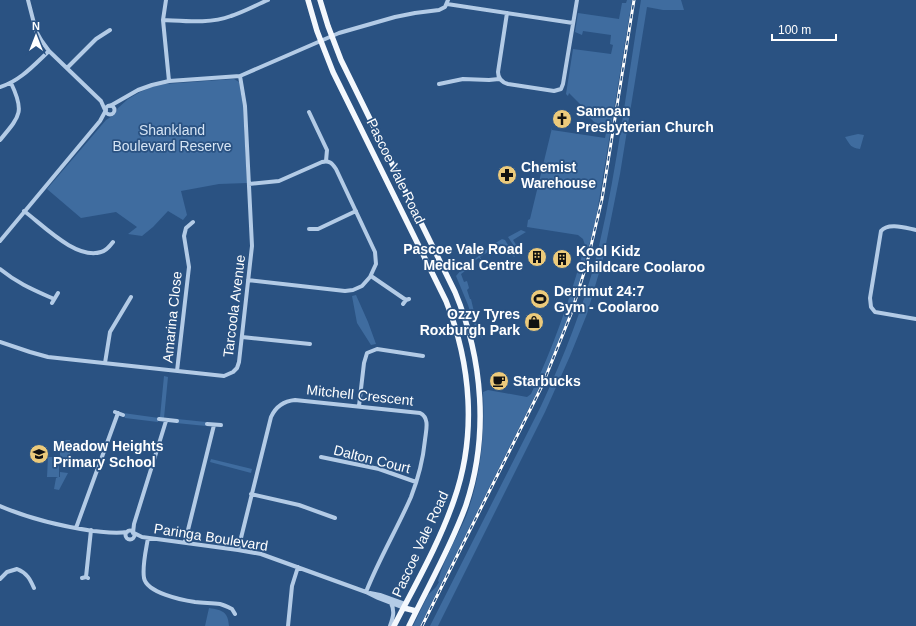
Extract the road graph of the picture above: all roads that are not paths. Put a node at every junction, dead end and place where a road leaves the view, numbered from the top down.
1 (28, 0) edge
2 (166, 0) edge
3 (268, 0) edge
4 (308, 0) edge
5 (320, 0) edge
6 (577, 0) edge
7 (448, 2) edge
8 (507, 13) junction
9 (163, 20) junction
10 (573, 23) junction
11 (110, 30) dead end
12 (332, 36) junction
13 (320, 41) junction
14 (49, 51) junction
15 (67, 68) junction
16 (240, 76) junction
17 (499, 79) junction
18 (169, 81) junction
19 (11, 83) junction
20 (439, 84) dead end
21 (0, 87) edge
22 (125, 97) junction
23 (101, 101) junction
24 (110, 106) junction
25 (106, 110) junction
26 (114, 110) junction
27 (309, 111) dead end
28 (110, 114) junction
29 (100, 120) junction
30 (0, 140) edge
31 (326, 161) junction
32 (249, 184) junction
33 (24, 211) junction
34 (356, 211) junction
35 (194, 222) dead end
36 (309, 229) dead end
37 (916, 230) edge
38 (0, 241) edge
39 (113, 242) dead end
40 (443, 266) junction
41 (0, 269) edge
42 (432, 272) junction
43 (371, 276) junction
44 (248, 280) junction
45 (58, 293) dead end
46 (131, 296) dead end
47 (403, 304) dead end
48 (916, 319) edge
49 (242, 337) junction
50 (0, 342) edge
51 (311, 344) dead end
52 (424, 356) dead end
53 (105, 363) junction
54 (177, 371) junction
55 (360, 406) junction
56 (123, 414) dead end
57 (159, 419) dead end
58 (166, 421) junction
59 (176, 421) dead end
60 (207, 424) dead end
61 (214, 425) junction
62 (221, 425) dead end
63 (320, 452) dead end
64 (416, 482) junction
65 (251, 494) junction
66 (0, 506) edge
67 (337, 518) dead end
68 (134, 524) junction
69 (76, 528) junction
70 (91, 530) junction
71 (127, 532) junction
72 (134, 533) junction
73 (118, 534) junction
74 (142, 537) junction
75 (126, 538) junction
76 (133, 538) junction
77 (148, 538) junction
78 (185, 542) junction
79 (238, 550) junction
80 (298, 567) junction
81 (85, 578) dead end
82 (0, 579) edge
83 (34, 588) dead end
84 (366, 592) junction
85 (391, 603) junction
86 (404, 606) junction
87 (416, 611) junction
88 (235, 614) dead end
89 (289, 626) edge
90 (390, 626) edge
91 (394, 626) edge
92 (409, 626) edge

1 - 14 street
2 - 9 street
3 - 9 street
4 - 13 main road, Pascoe Vale Road
5 - 12 main road, Pascoe Vale Road
6 - 10 street
7 - 8 street
7 - 12 street
8 - 10 street
8 - 17 street
9 - 18 street
10 - 17 street
11 - 15 street
12 - 13 street
12 - 40 main road, Pascoe Vale Road
13 - 16 street
13 - 42 main road, Pascoe Vale Road
14 - 15 street
14 - 19 street
15 - 23 street
16 - 18 street
16 - 32 street, Tarcoola Avenue
17 - 20 street
18 - 22 street
19 - 21 street
19 - 30 street
22 - 24 street
22 - 26 street
23 - 24 street
23 - 25 street
24 - 25 street
24 - 26 street
25 - 28 street
25 - 29 street
26 - 28 street
27 - 31 street
28 - 29 street
29 - 33 street
31 - 32 street
31 - 34 street
32 - 44 street, Tarcoola Avenue
33 - 38 street
33 - 39 street
34 - 36 street
34 - 43 street
35 - 54 street, Amarina Close
37 - 48 street
40 - 42 main road
40 - 87 main road, Pascoe Vale Road
41 - 45 street
42 - 86 main road, Pascoe Vale Road
43 - 44 street
43 - 47 street
44 - 49 street, Tarcoola Avenue
46 - 53 street
49 - 51 street
49 - 54 street, Tarcoola Avenue
50 - 53 street, Tarcoola Avenue
52 - 55 street
53 - 54 street, Tarcoola Avenue
55 - 64 street, Mitchell Crescent
55 - 65 street, Mitchell Crescent
56 - 69 street
57 - 58 street
58 - 59 street
58 - 68 street
60 - 61 street
61 - 62 street
61 - 78 street
63 - 64 street, Dalton Court
64 - 84 street, Mitchell Crescent
65 - 67 street
65 - 79 street, Mitchell Crescent
66 - 69 street
68 - 71 street
68 - 72 street
69 - 70 street
70 - 73 street
70 - 81 street
71 - 72 street
71 - 73 street
71 - 75 street
72 - 74 street, Paringa Boulevard
72 - 76 street
73 - 75 street
74 - 76 street, Paringa Boulevard
74 - 77 street, Paringa Boulevard
75 - 76 street
77 - 78 street, Paringa Boulevard
77 - 88 street
78 - 79 street, Paringa Boulevard
79 - 80 street, Paringa Boulevard
80 - 84 street, Paringa Boulevard
80 - 89 street
82 - 83 street
84 - 85 street, Paringa Boulevard
84 - 86 street, Paringa Boulevard
85 - 86 street, Paringa Boulevard
85 - 90 street
86 - 87 main road
86 - 91 main road, Pascoe Vale Road
87 - 92 main road, Pascoe Vale Road

